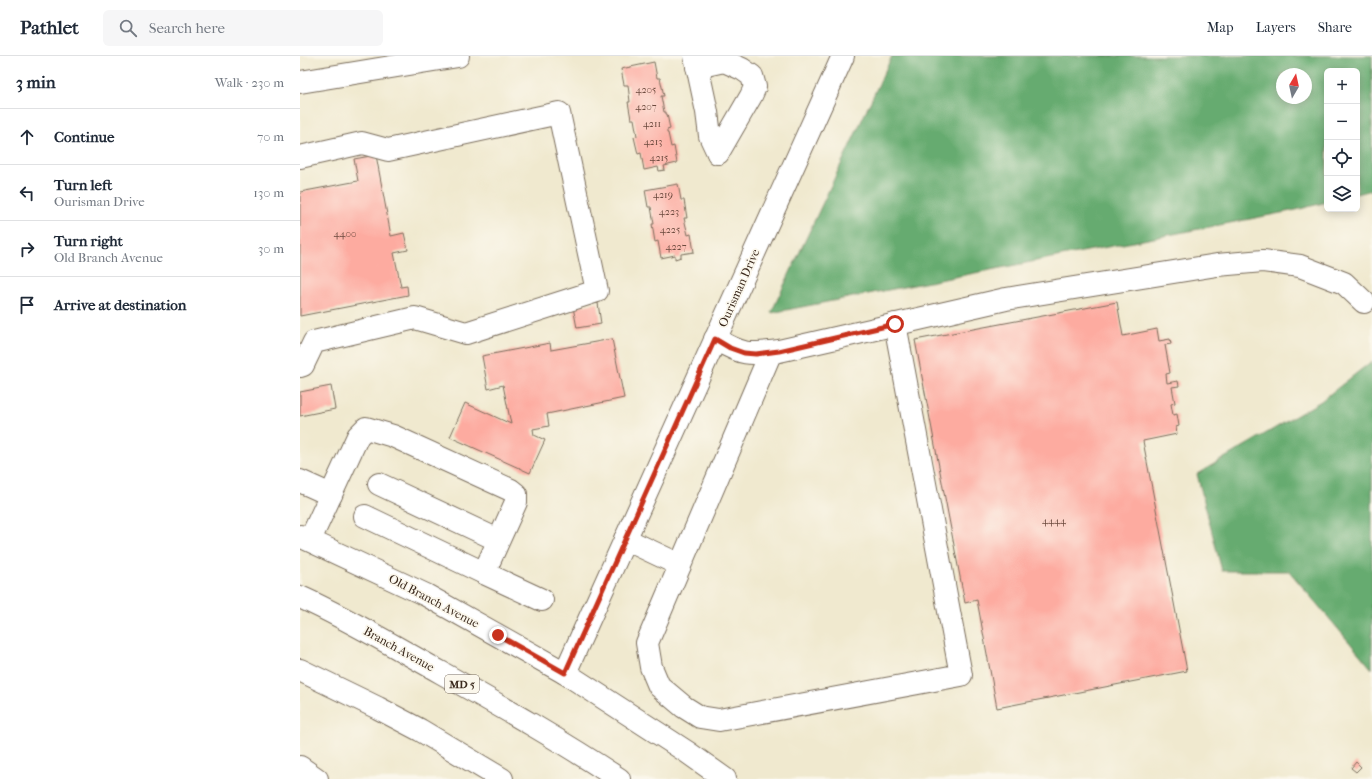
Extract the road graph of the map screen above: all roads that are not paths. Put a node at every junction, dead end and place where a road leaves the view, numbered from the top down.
1 (458, 56) edge
2 (838, 58) edge
3 (696, 62) edge
4 (301, 78) edge
5 (300, 157) edge
6 (1364, 302) dead end
7 (895, 324) junction
8 (715, 339) junction
9 (771, 352) junction
10 (300, 366) edge
11 (300, 480) edge
12 (379, 484) dead end
13 (331, 495) junction
14 (365, 516) dead end
15 (305, 538) edge
16 (625, 539) junction
17 (498, 540) junction
18 (680, 565) junction
19 (484, 573) junction
20 (300, 597) edge
21 (542, 600) dead end
22 (300, 670) edge
23 (565, 673) junction
24 (300, 767) edge
25 (317, 779) edge
26 (502, 779) edge
27 (619, 779) edge
28 (726, 779) edge

1 - 4 main road
2 - 8 main road, Ourisman Drive
3 - 3 main road
5 - 10 main road
6 - 7 main road
7 - 9 main road
7 - 18 main road
8 - 9 main road
8 - 16 main road, Ourisman Drive
9 - 18 main road
11 - 13 main road
12 - 17 main road
13 - 15 main road
13 - 17 main road
14 - 19 main road
15 - 23 main road, Old Branch Avenue
16 - 18 main road
16 - 23 main road, Ourisman Drive
17 - 19 main road
19 - 21 main road
20 - 27 main road, Branch Avenue / MD 5
22 - 26 main road
23 - 28 main road, Old Branch Avenue
24 - 25 main road

